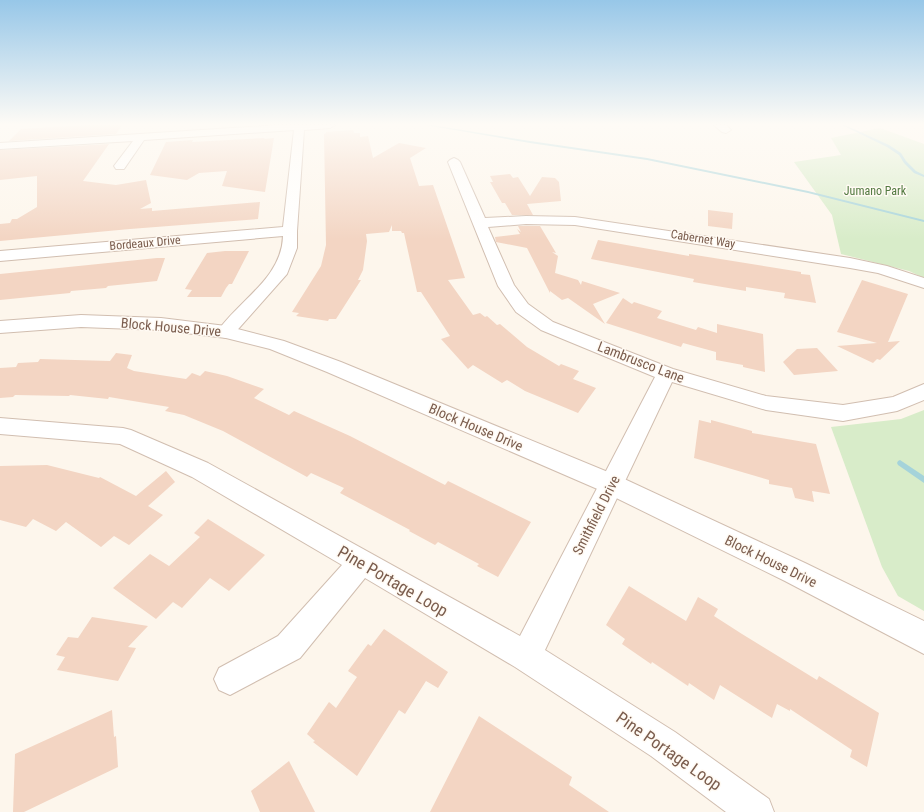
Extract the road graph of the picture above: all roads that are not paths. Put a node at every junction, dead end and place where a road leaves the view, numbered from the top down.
1 (454, 162) dead end
2 (122, 163) edge
3 (296, 163) edge
4 (120, 166) dead end
5 (479, 223) junction
6 (290, 231) junction
7 (0, 256) edge
8 (924, 282) edge
9 (0, 327) edge
10 (226, 332) junction
11 (666, 374) junction
12 (924, 391) edge
13 (0, 426) edge
14 (611, 484) junction
15 (361, 563) junction
16 (924, 638) edge
17 (526, 656) junction
18 (230, 679) dead end
19 (756, 812) edge

1 - 5 street, Lambrusco Lane
2 - 4 street
3 - 6 street
5 - 8 street, Cabernet Way
5 - 11 street, Lambrusco Lane
6 - 7 street, Bordeaux Drive
6 - 10 street
9 - 10 street, Block House Drive
10 - 14 street, Block House Drive
11 - 12 street, Lambrusco Lane
11 - 14 street, Smithfield Drive
13 - 15 street, Pine Portage Loop
14 - 16 street, Block House Drive
14 - 17 street, Smithfield Drive
15 - 17 street, Pine Portage Loop
15 - 18 street
17 - 19 street, Pine Portage Loop

